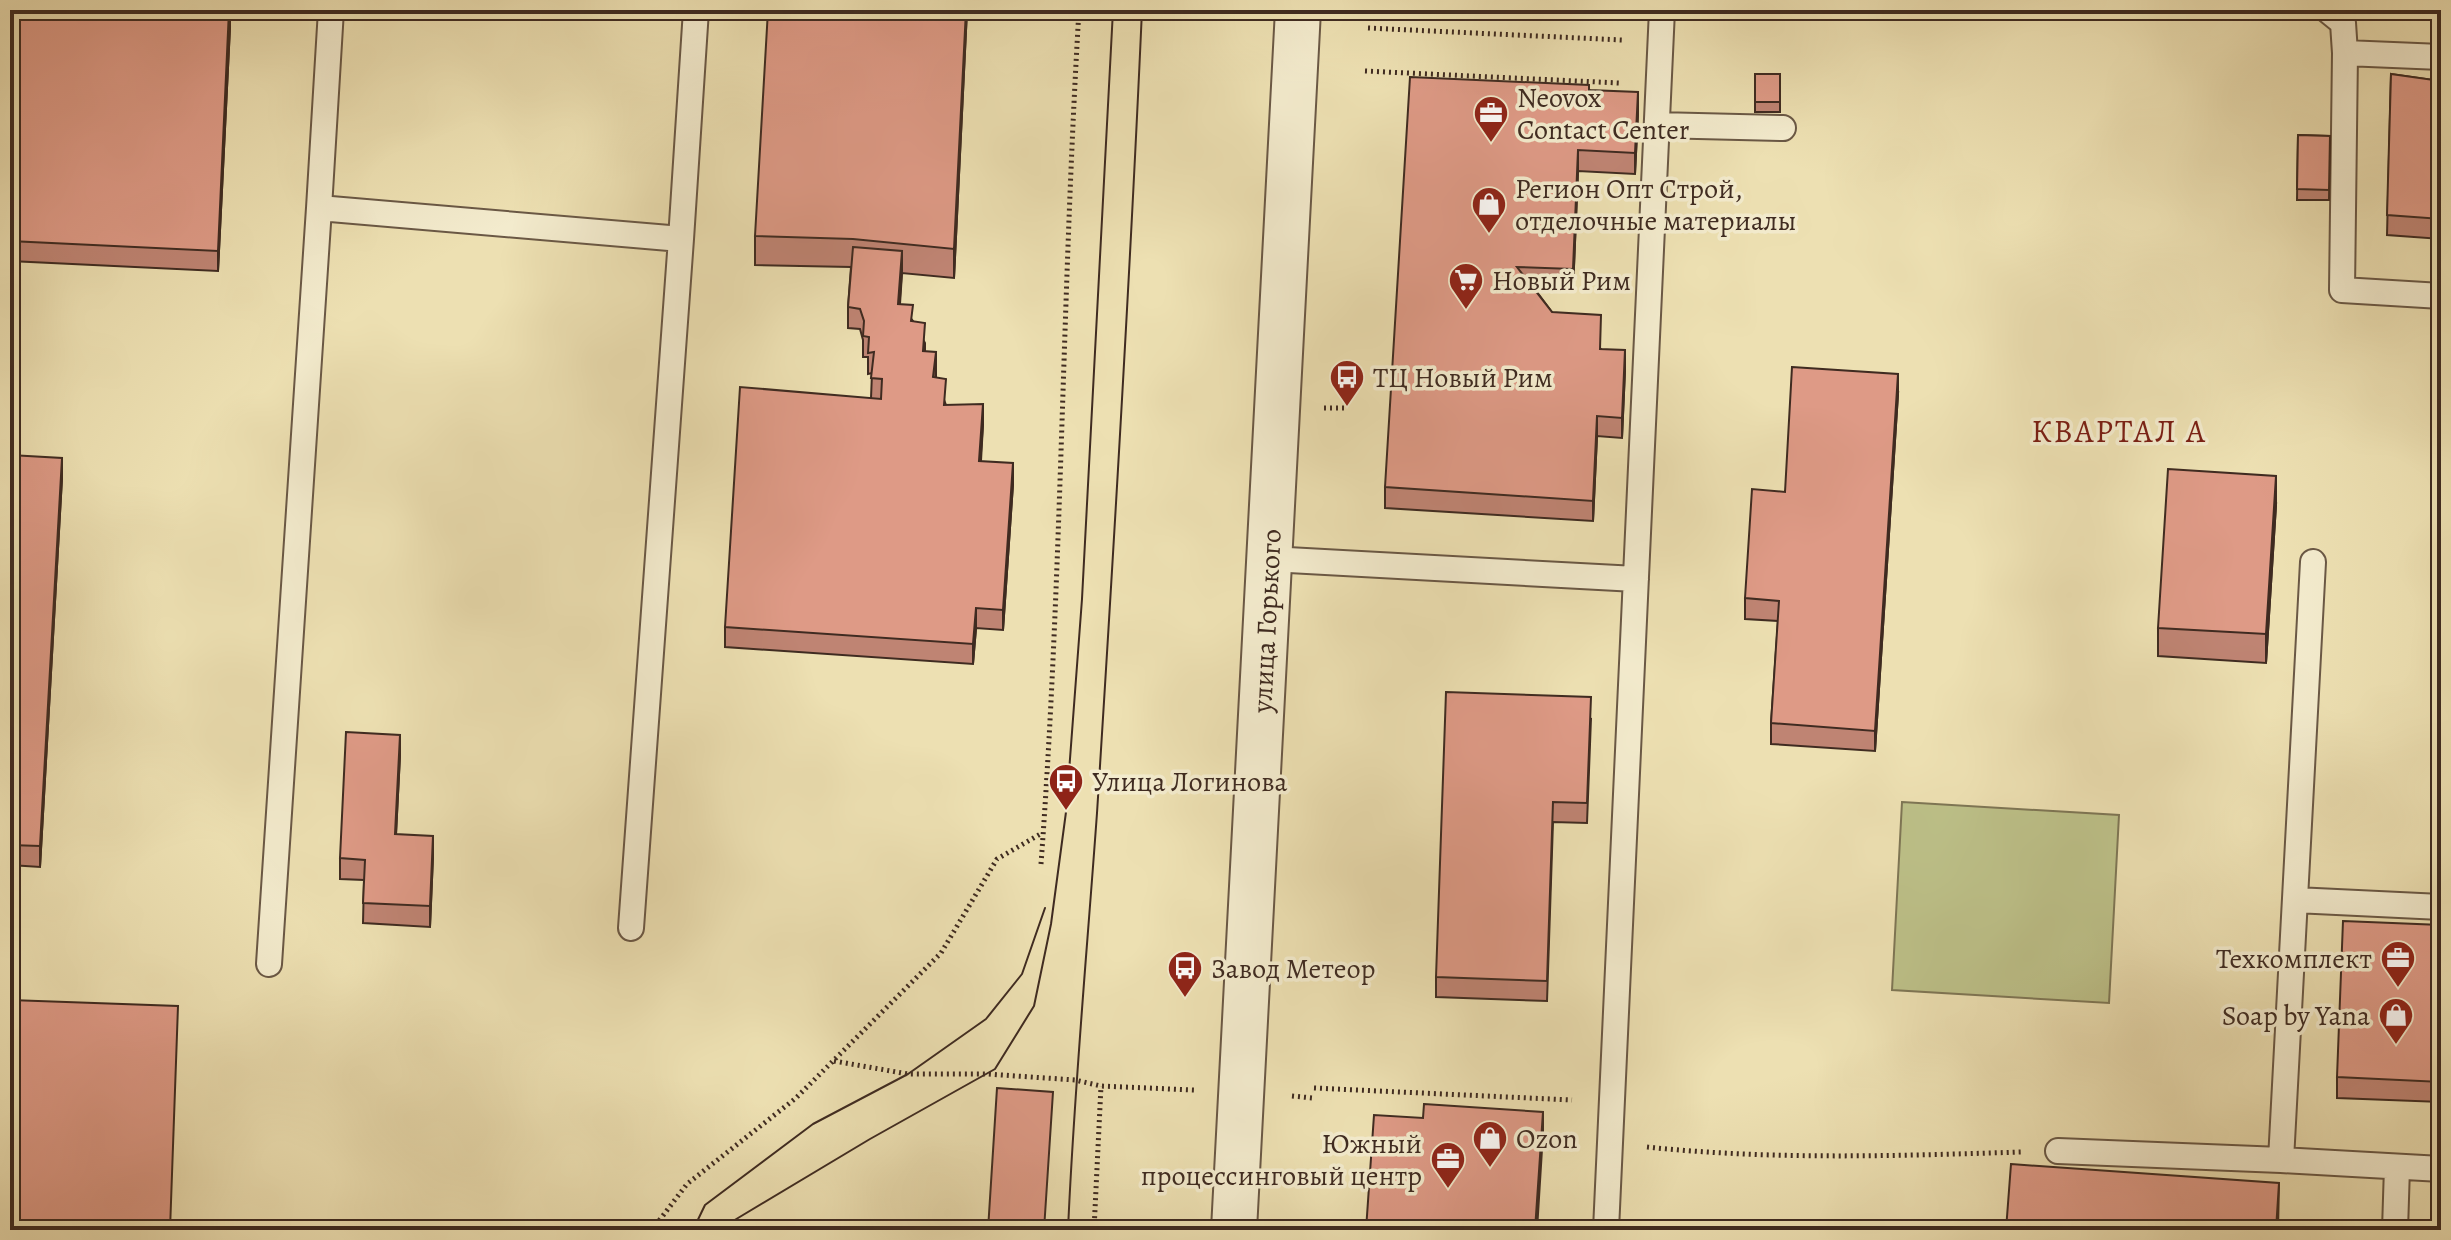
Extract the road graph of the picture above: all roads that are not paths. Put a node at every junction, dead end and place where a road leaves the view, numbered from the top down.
1 (331, 10) edge
2 (696, 10) edge
3 (1298, 10) edge
4 (1662, 10) edge
5 (2327, 10) edge
6 (2345, 53) junction
7 (2441, 57) edge
8 (1657, 125) junction
9 (1783, 128) dead end
10 (319, 208) junction
11 (681, 239) junction
12 (2441, 296) edge
13 (1269, 559) junction
14 (2313, 562) dead end
15 (1636, 579) junction
16 (2295, 900) junction
17 (2441, 907) edge
18 (631, 928) dead end
19 (269, 964) dead end
20 (2058, 1151) road end
21 (2281, 1160) junction
22 (2397, 1167) junction
23 (2441, 1169) edge
24 (1234, 1230) edge
25 (1606, 1230) edge
26 (2395, 1230) edge

1 - 10 lane
2 - 11 lane
3 - 13 street, улица Горького
4 - 8 lane
5 - 6 lane
6 - 7 lane
6 - 12 lane
8 - 9 lane
8 - 15 lane
10 - 11 lane
10 - 19 lane
11 - 18 lane
13 - 15 lane
13 - 24 street, улица Горького
14 - 16 lane
15 - 25 lane
16 - 17 lane
16 - 21 lane
20 - 21 lane
21 - 22 lane
22 - 23 lane
22 - 26 lane

